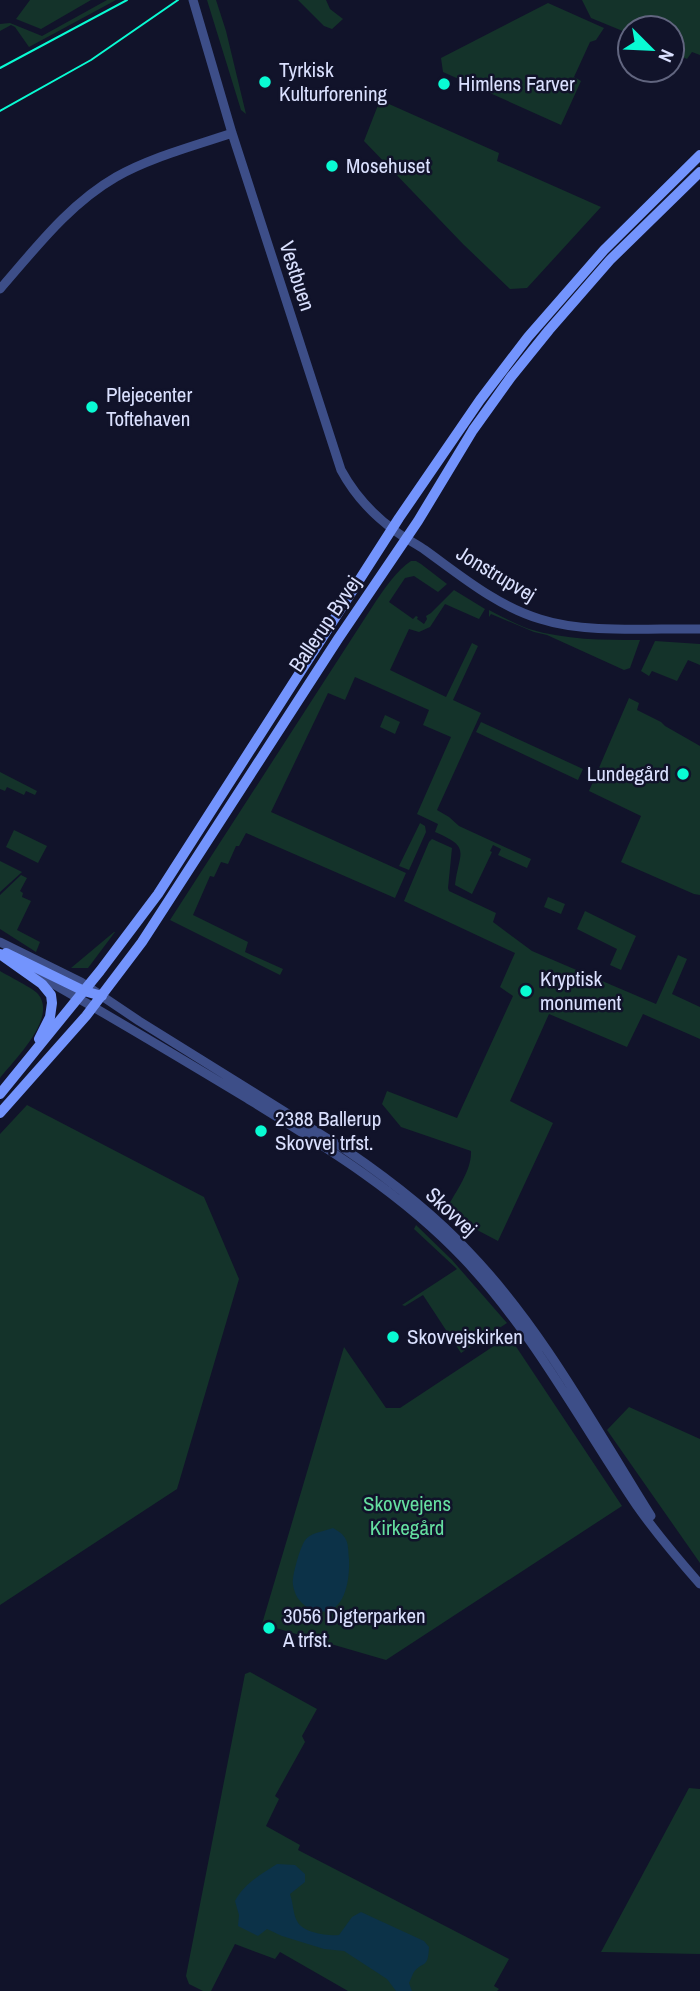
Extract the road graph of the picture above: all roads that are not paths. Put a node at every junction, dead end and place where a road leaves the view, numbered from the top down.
1 (193, 0) edge
2 (232, 133) junction
3 (700, 155) edge
4 (700, 172) edge
5 (0, 289) edge
6 (391, 529) junction
7 (406, 538) junction
8 (700, 629) edge
9 (0, 942) edge
10 (0, 952) edge
11 (83, 992) junction
12 (102, 996) junction
13 (94, 1006) junction
14 (22, 1069) junction
15 (0, 1094) edge
16 (0, 1113) edge
17 (676, 1556) junction
18 (700, 1584) edge

1 - 2 street, Vestbuen
2 - 5 street
2 - 6 street, Vestbuen
3 - 6 main road, Ballerup Byvej
4 - 7 main road, Ballerup Byvej
6 - 7 street, Vestbuen
6 - 11 main road, Ballerup Byvej
7 - 8 street, Jonstrupvej
7 - 12 main road, Ballerup Byvej
9 - 11 street, Skovvej
10 - 11 main road
10 - 14 main road
11 - 12 main road
11 - 13 street, Skovvej
11 - 14 main road, Ballerup Byvej
12 - 13 main road, Ballerup Byvej
12 - 17 street, Skovvej
13 - 16 main road, Ballerup Byvej
13 - 17 street, Skovvej
14 - 15 main road, Ballerup Byvej
17 - 18 street, Skovvej

